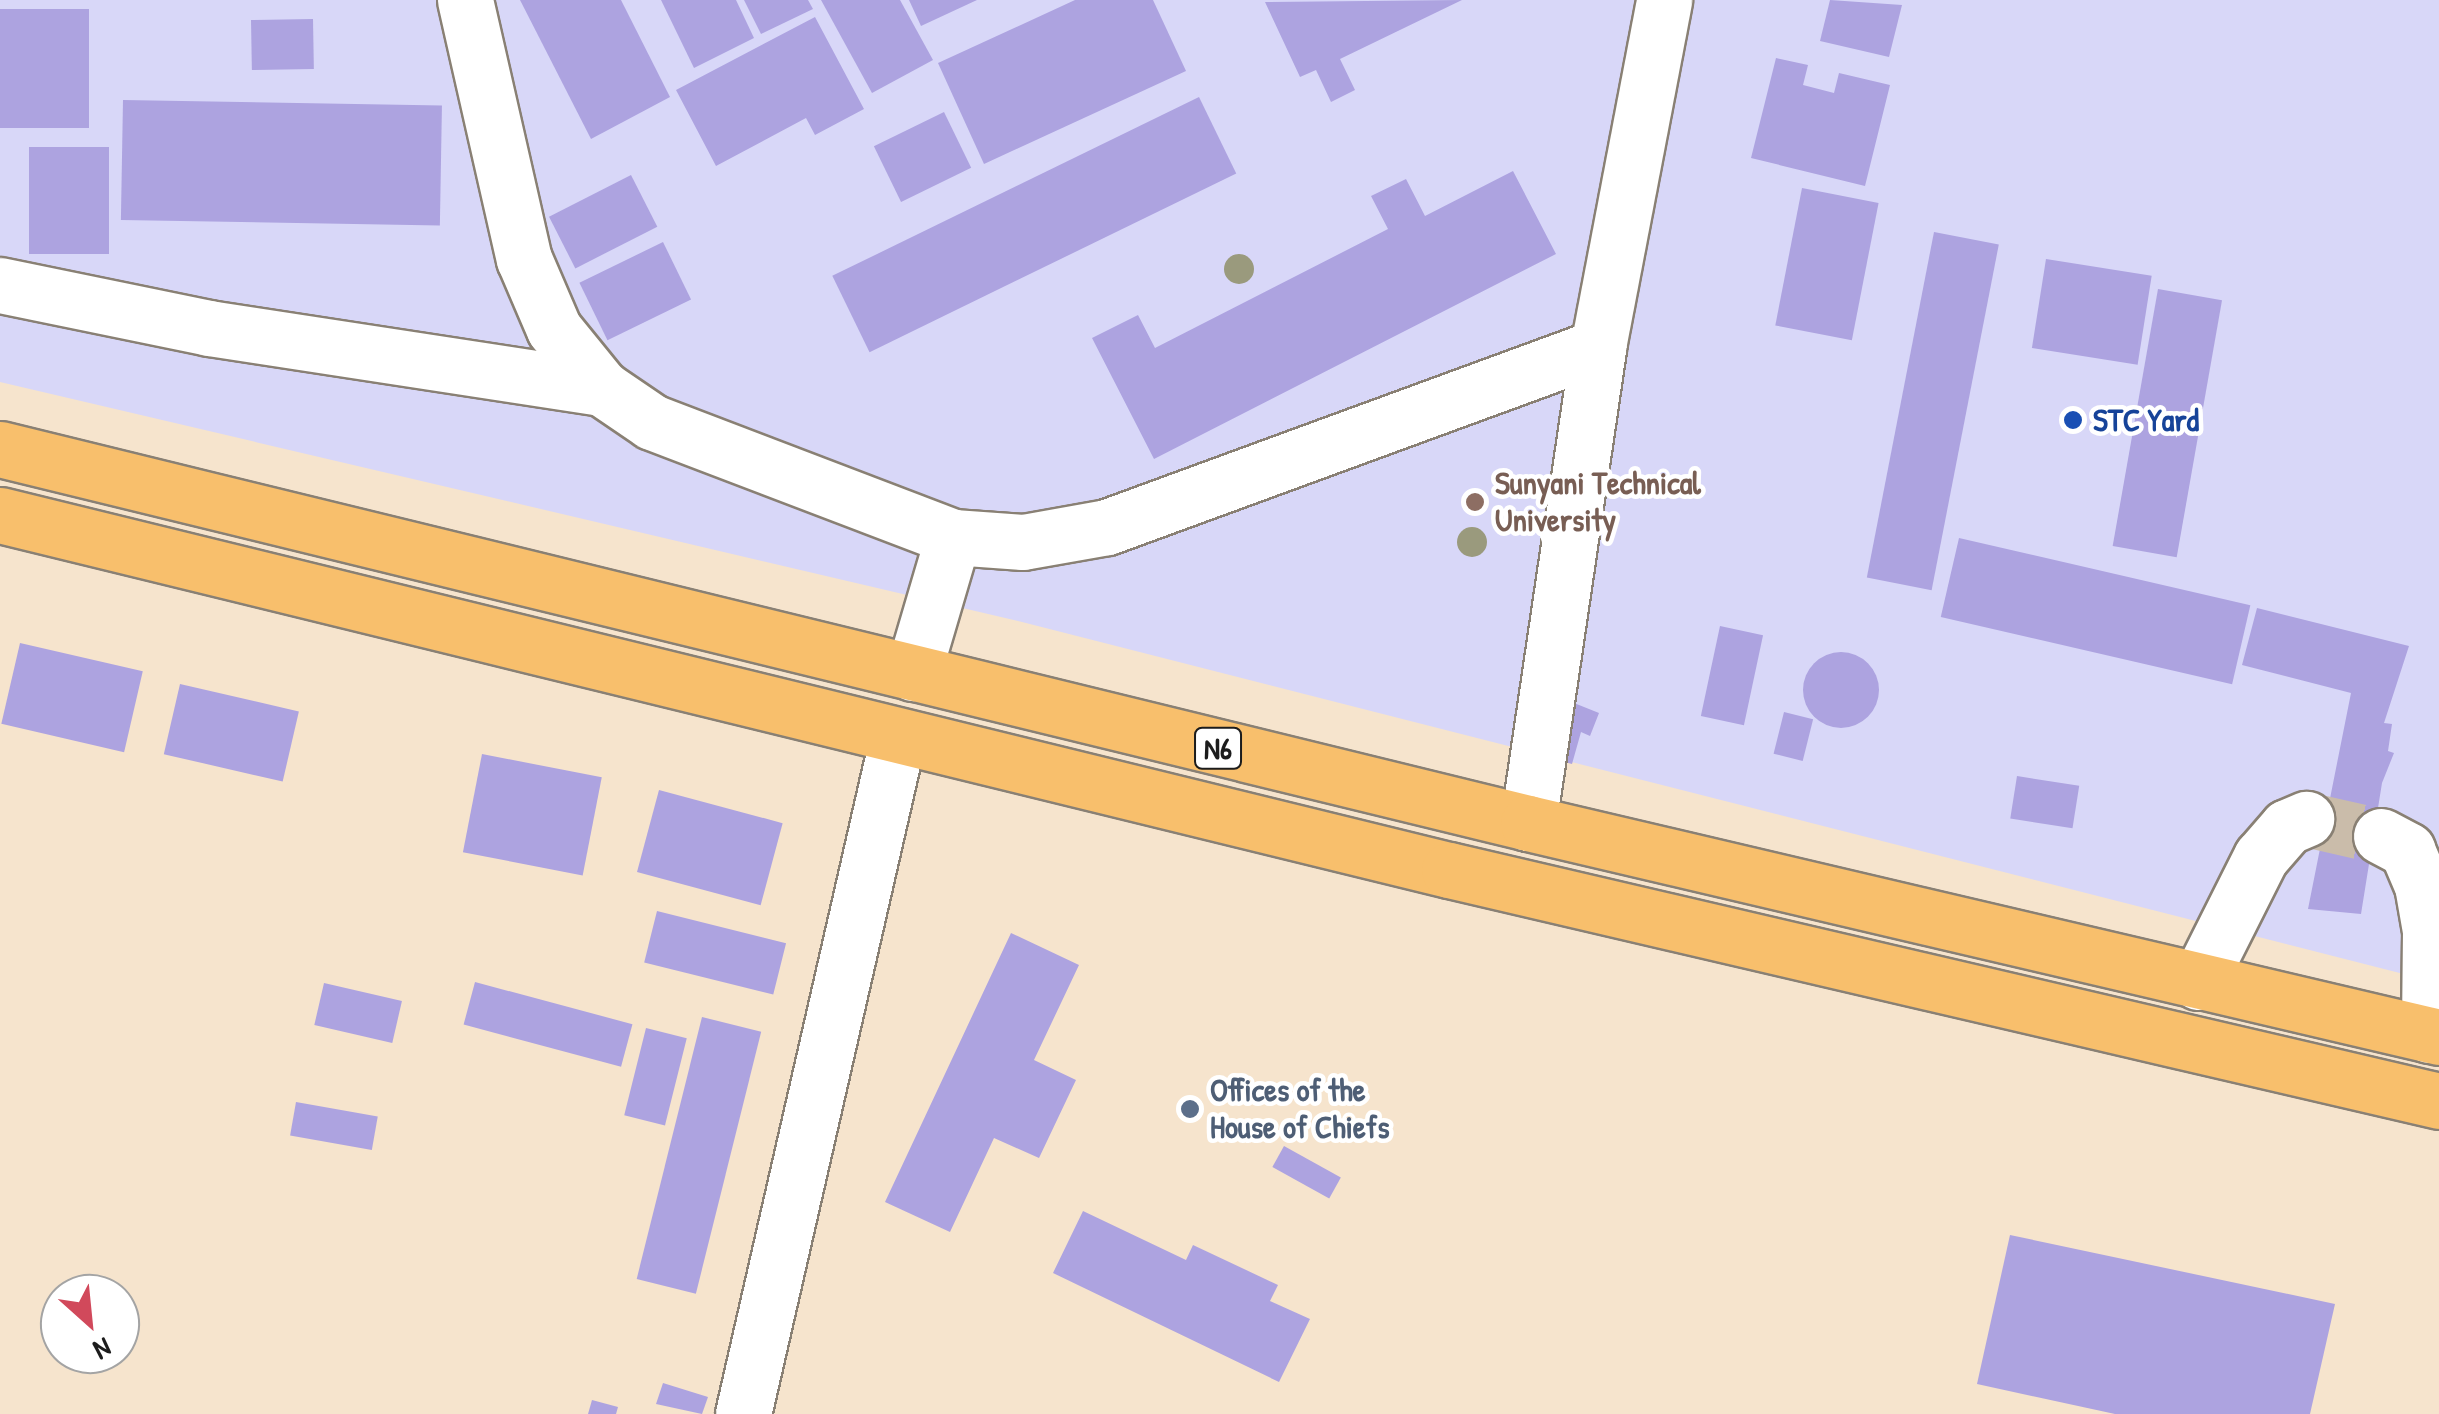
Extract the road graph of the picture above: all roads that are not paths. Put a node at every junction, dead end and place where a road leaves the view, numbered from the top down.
1 (465, 0) edge
2 (1664, 0) edge
3 (0, 285) edge
4 (1598, 347) junction
5 (602, 388) junction
6 (0, 450) edge
7 (0, 516) edge
8 (953, 537) junction
9 (914, 673) junction
10 (898, 736) junction
11 (2306, 819) dead end
12 (1528, 824) junction
13 (2381, 836) tunnel mouth
14 (2198, 982) junction
15 (2434, 1036) edge
16 (2439, 1101) edge
17 (742, 1414) edge

1 - 5 street
2 - 4 street
3 - 5 street
4 - 8 street
4 - 12 street
5 - 8 street
6 - 9 main road, N6
7 - 10 main road, N6
8 - 9 street
9 - 12 main road, N6
10 - 16 main road, N6
10 - 17 street
11 - 14 street
12 - 14 main road, N6
13 - 15 street
14 - 15 main road, N6

